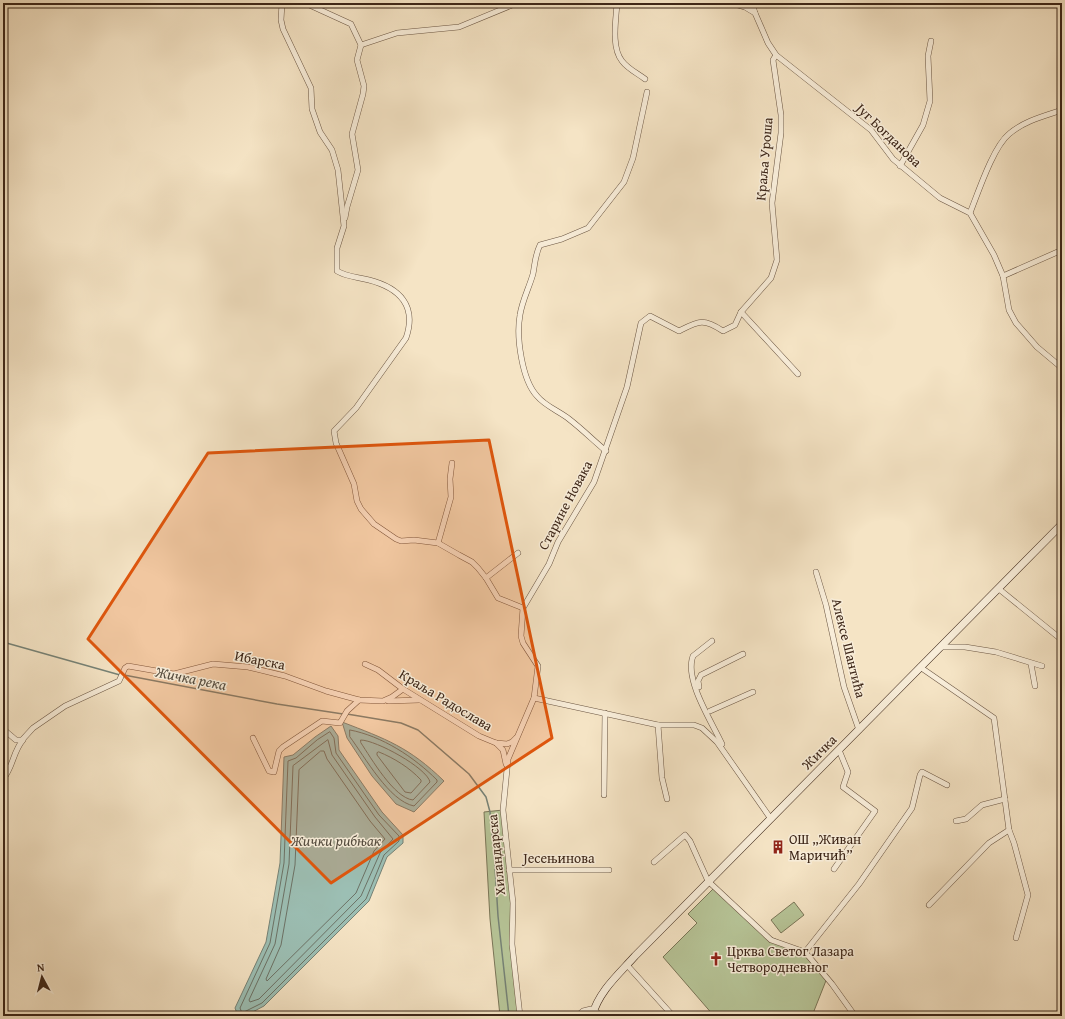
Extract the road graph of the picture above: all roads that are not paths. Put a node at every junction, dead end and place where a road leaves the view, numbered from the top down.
1 (282, 3) edge
2 (306, 3) edge
3 (517, 3) edge
4 (617, 3) edge
5 (731, 3) edge
6 (752, 3) edge
7 (755, 13) junction
8 (931, 41) dead end
9 (361, 45) junction
10 (776, 55) junction
11 (645, 78) dead end
12 (647, 92) dead end
13 (1062, 110) edge
14 (900, 166) junction
15 (970, 213) junction
16 (344, 226) junction
17 (1062, 250) edge
18 (1003, 276) junction
19 (741, 312) junction
20 (1062, 368) edge
21 (798, 374) dead end
22 (606, 451) junction
23 (452, 463) dead end
24 (1062, 524) edge
25 (438, 544) junction
26 (518, 553) dead end
27 (816, 572) dead end
28 (486, 578) junction
29 (999, 589) junction
30 (523, 608) junction
31 (712, 640) dead end
32 (1062, 640) edge
33 (941, 647) junction
34 (742, 654) dead end
35 (365, 664) dead end
36 (1031, 664) junction
37 (1042, 666) dead end
38 (920, 668) junction
39 (1035, 686) dead end
40 (403, 689) junction
41 (753, 692) dead end
42 (534, 698) junction
43 (359, 700) junction
44 (419, 700) junction
45 (383, 701) junction
46 (710, 711) junction
47 (605, 713) junction
48 (658, 725) junction
49 (715, 729) junction
50 (3, 730) edge
51 (859, 730) junction
52 (253, 738) dead end
53 (517, 738) junction
54 (24, 739) junction
55 (496, 743) junction
56 (839, 750) junction
57 (726, 753) junction
58 (506, 767) junction
59 (3, 779) edge
60 (947, 785) dead end
61 (604, 795) dead end
62 (1005, 798) junction
63 (667, 799) dead end
64 (771, 819) junction
65 (956, 821) dead end
66 (1009, 830) junction
67 (654, 862) dead end
68 (834, 869) dead end
69 (509, 870) junction
70 (608, 870) dead end
71 (708, 881) junction
72 (929, 905) dead end
73 (1016, 938) dead end
74 (805, 952) junction
75 (627, 965) junction
76 (593, 1012) edge
77 (520, 1016) edge
78 (577, 1016) edge
79 (603, 1016) edge
80 (673, 1016) edge
81 (855, 1016) edge

1 - 16 street
2 - 9 street
3 - 9 street
4 - 11 street
5 - 7 street
6 - 7 street, Југ Богданова
7 - 10 street, Југ Богданова
8 - 14 street
9 - 16 street
10 - 14 street, Југ Богданова
10 - 19 street, Краља Уроша
12 - 22 street, Старине Новака
13 - 15 street
14 - 15 street, Југ Богданова
15 - 18 street
16 - 25 street
17 - 18 street
18 - 20 street
19 - 21 street
19 - 22 street, Краља Уроша
22 - 30 street, Старине Новака
23 - 25 street
24 - 29 main road, Жичка
25 - 28 street
26 - 28 street
27 - 51 street, Алексе Шантића
28 - 30 street
29 - 32 street
29 - 33 main road, Жичка
30 - 42 street, Старине Новака
31 - 49 street
33 - 36 street
33 - 38 main road, Жичка
34 - 46 street
35 - 40 street, Краља Радослава
36 - 37 street
36 - 39 street
38 - 51 main road, Жичка
38 - 62 street
40 - 44 street, Краља Радослава
40 - 45 street
41 - 46 street
42 - 47 street
42 - 53 street, Хиландарска
43 - 45 street, Ибарска
43 - 52 street
43 - 54 street, Ибарска
44 - 45 street, Ибарска
44 - 55 street, Краља Радослава
46 - 49 street
47 - 48 street
47 - 61 street
48 - 57 street
48 - 63 street
49 - 57 street
50 - 54 street
51 - 56 main road, Жичка
53 - 55 street, Краља Радослава
53 - 58 street, Хиландарска
54 - 59 street
55 - 58 street
56 - 64 main road, Жичка
56 - 68 street
57 - 64 street
58 - 69 street, Хиландарска
60 - 74 street
62 - 65 street
62 - 66 street
64 - 71 main road, Жичка
66 - 72 street
66 - 73 street
67 - 71 street
69 - 70 street, Јесењинова
69 - 77 street, Хиландарска
71 - 74 street
71 - 75 main road, Жичка
74 - 81 street
75 - 76 main road, Жичка
75 - 80 street
76 - 78 street
76 - 79 street

